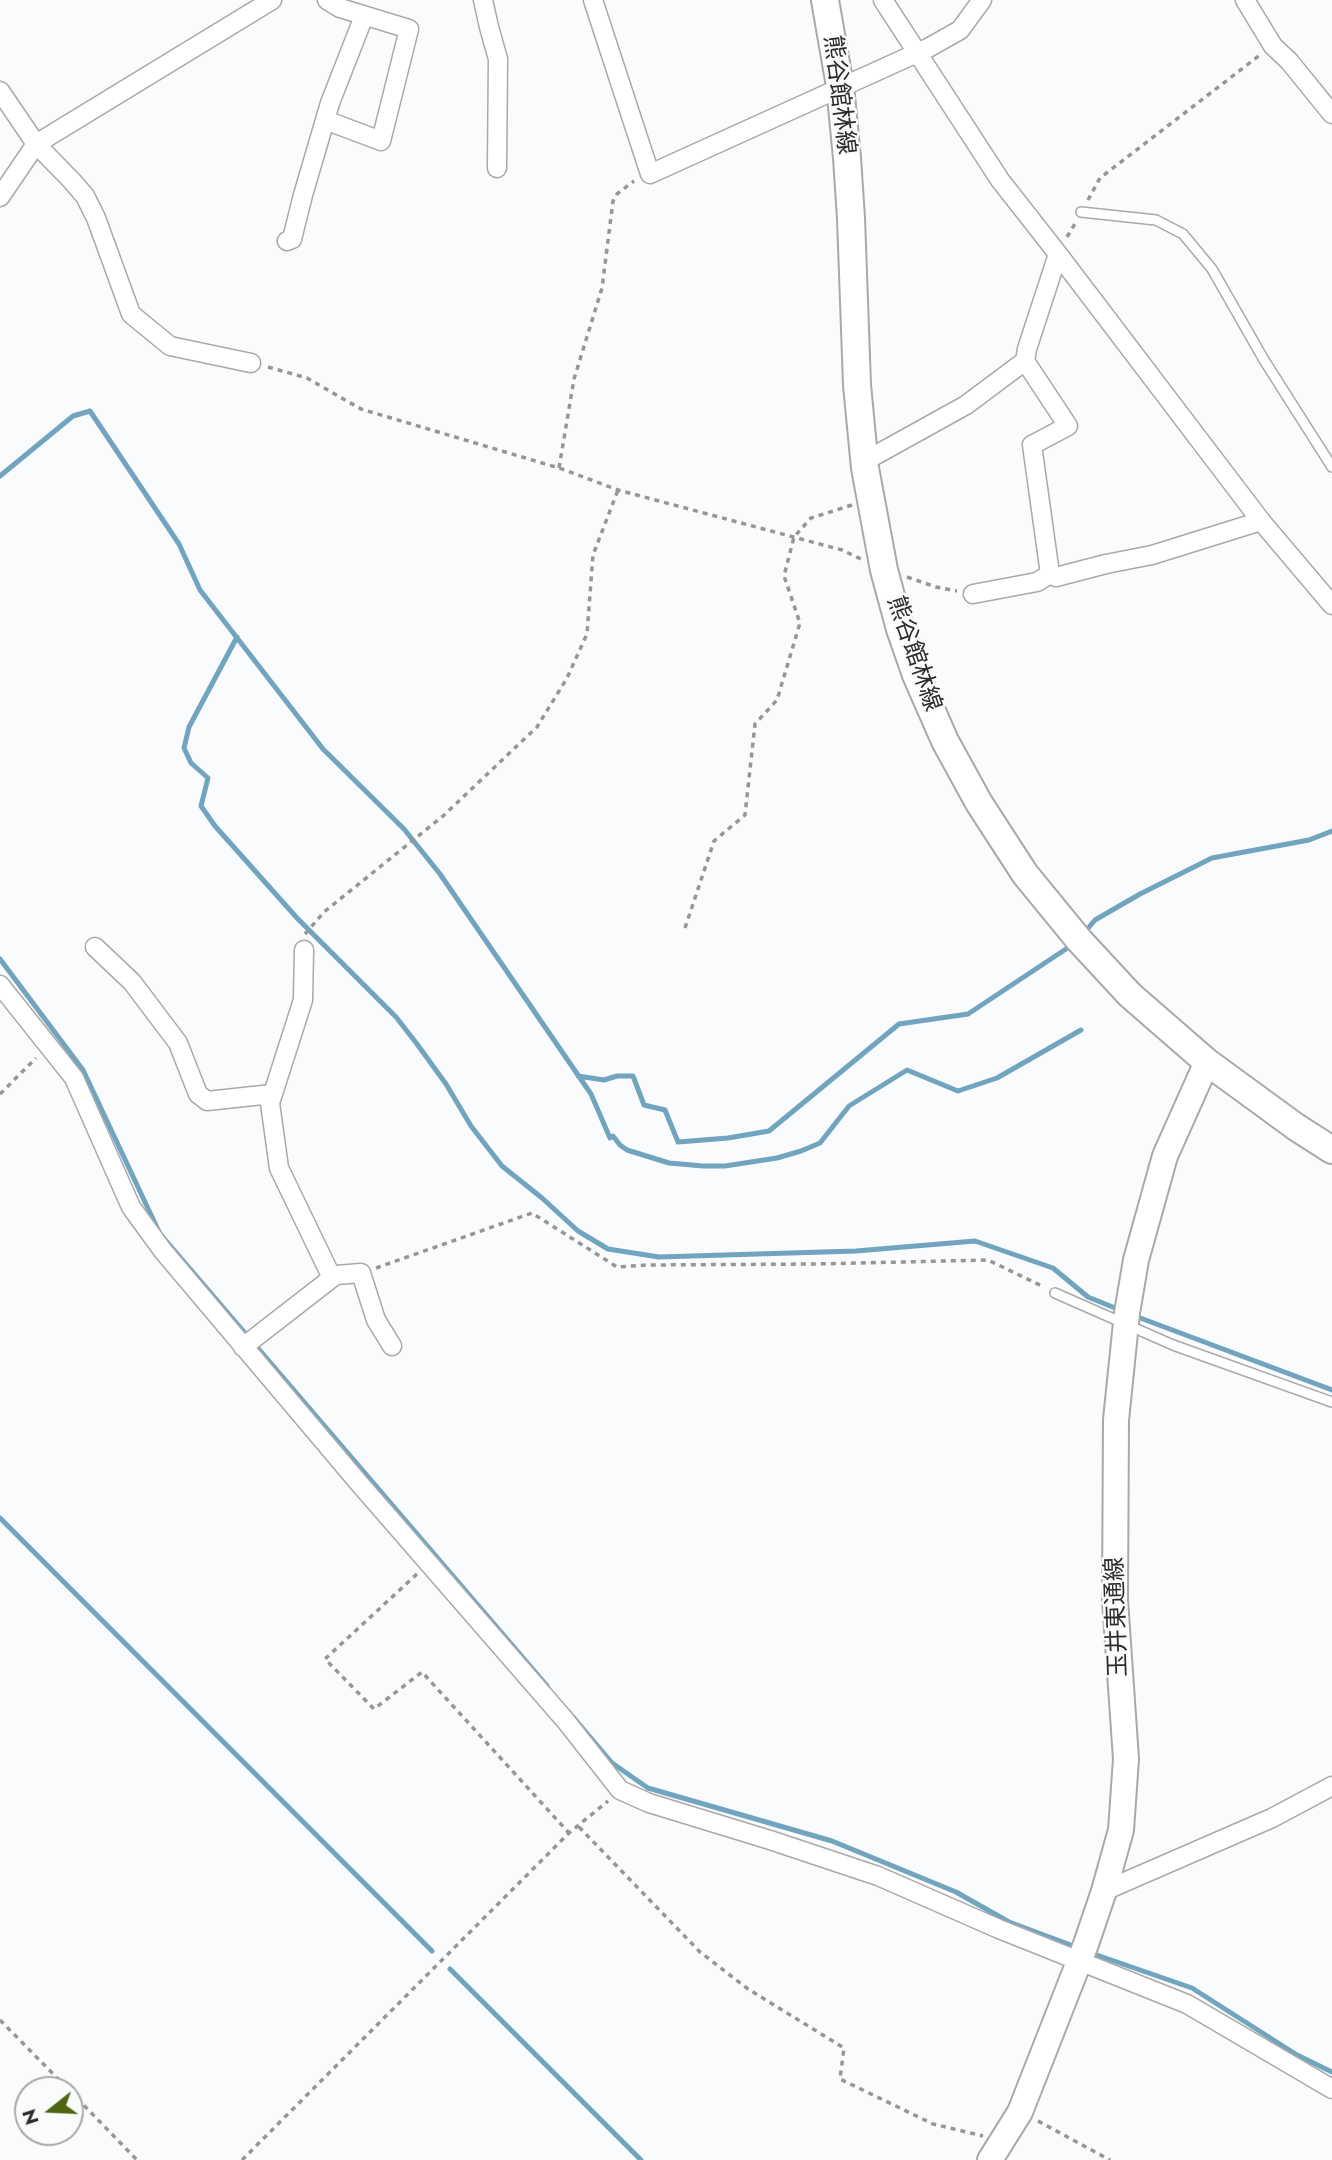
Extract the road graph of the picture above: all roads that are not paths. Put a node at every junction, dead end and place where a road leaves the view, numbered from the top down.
1 (272, 0) edge
2 (327, 0) edge
3 (483, 0) edge
4 (593, 0) edge
5 (825, 0) edge
6 (883, 0) edge
7 (982, 0) edge
8 (1245, 0) edge
9 (364, 16) junction
10 (918, 53) junction
11 (840, 86) junction
12 (0, 91) edge
13 (1332, 114) edge
14 (325, 120) junction
15 (36, 144) junction
16 (497, 168) dead end
17 (0, 197) edge
18 (1081, 212) road end
19 (287, 241) dead end
20 (1058, 254) junction
21 (1025, 361) junction
22 (251, 363) road end
23 (864, 461) junction
24 (1332, 467) edge
25 (1261, 521) junction
26 (1051, 574) junction
27 (973, 594) road end
28 (1332, 605) edge
29 (96, 947) dead end
30 (304, 950) road end
31 (0, 985) edge
32 (1208, 1062) junction
33 (272, 1094) junction
34 (1332, 1150) edge
35 (332, 1278) junction
36 (1055, 1293) road end
37 (1126, 1324) junction
38 (244, 1346) junction
39 (392, 1346) dead end
40 (1332, 1402) edge
41 (1332, 1786) edge
42 (1104, 1891) junction
43 (1082, 1955) junction
44 (1332, 2089) edge
45 (996, 2151) edge

1 - 15 street
2 - 9 street
3 - 16 street
4 - 11 street
5 - 11 main road, 熊谷館林線
6 - 10 street
7 - 10 street
8 - 13 street
9 - 14 street
9 - 14 street
10 - 11 street
10 - 20 street
11 - 23 main road, 熊谷館林線
12 - 15 street
14 - 19 street
15 - 17 street
15 - 22 street
18 - 24 lane
20 - 21 street
20 - 25 street
21 - 23 street
21 - 26 street
23 - 32 main road, 熊谷館林線
25 - 26 street
25 - 28 street
26 - 27 street
29 - 33 street
30 - 33 street
31 - 38 street
32 - 34 main road, 熊谷館林線
32 - 37 street, 玉井東通線
33 - 35 street
35 - 38 street
35 - 39 street
36 - 37 lane
37 - 40 lane
37 - 42 street, 玉井東通線
38 - 43 street
41 - 42 street
42 - 43 street, 玉井東通線
43 - 44 street
43 - 45 street, 玉井東通線

